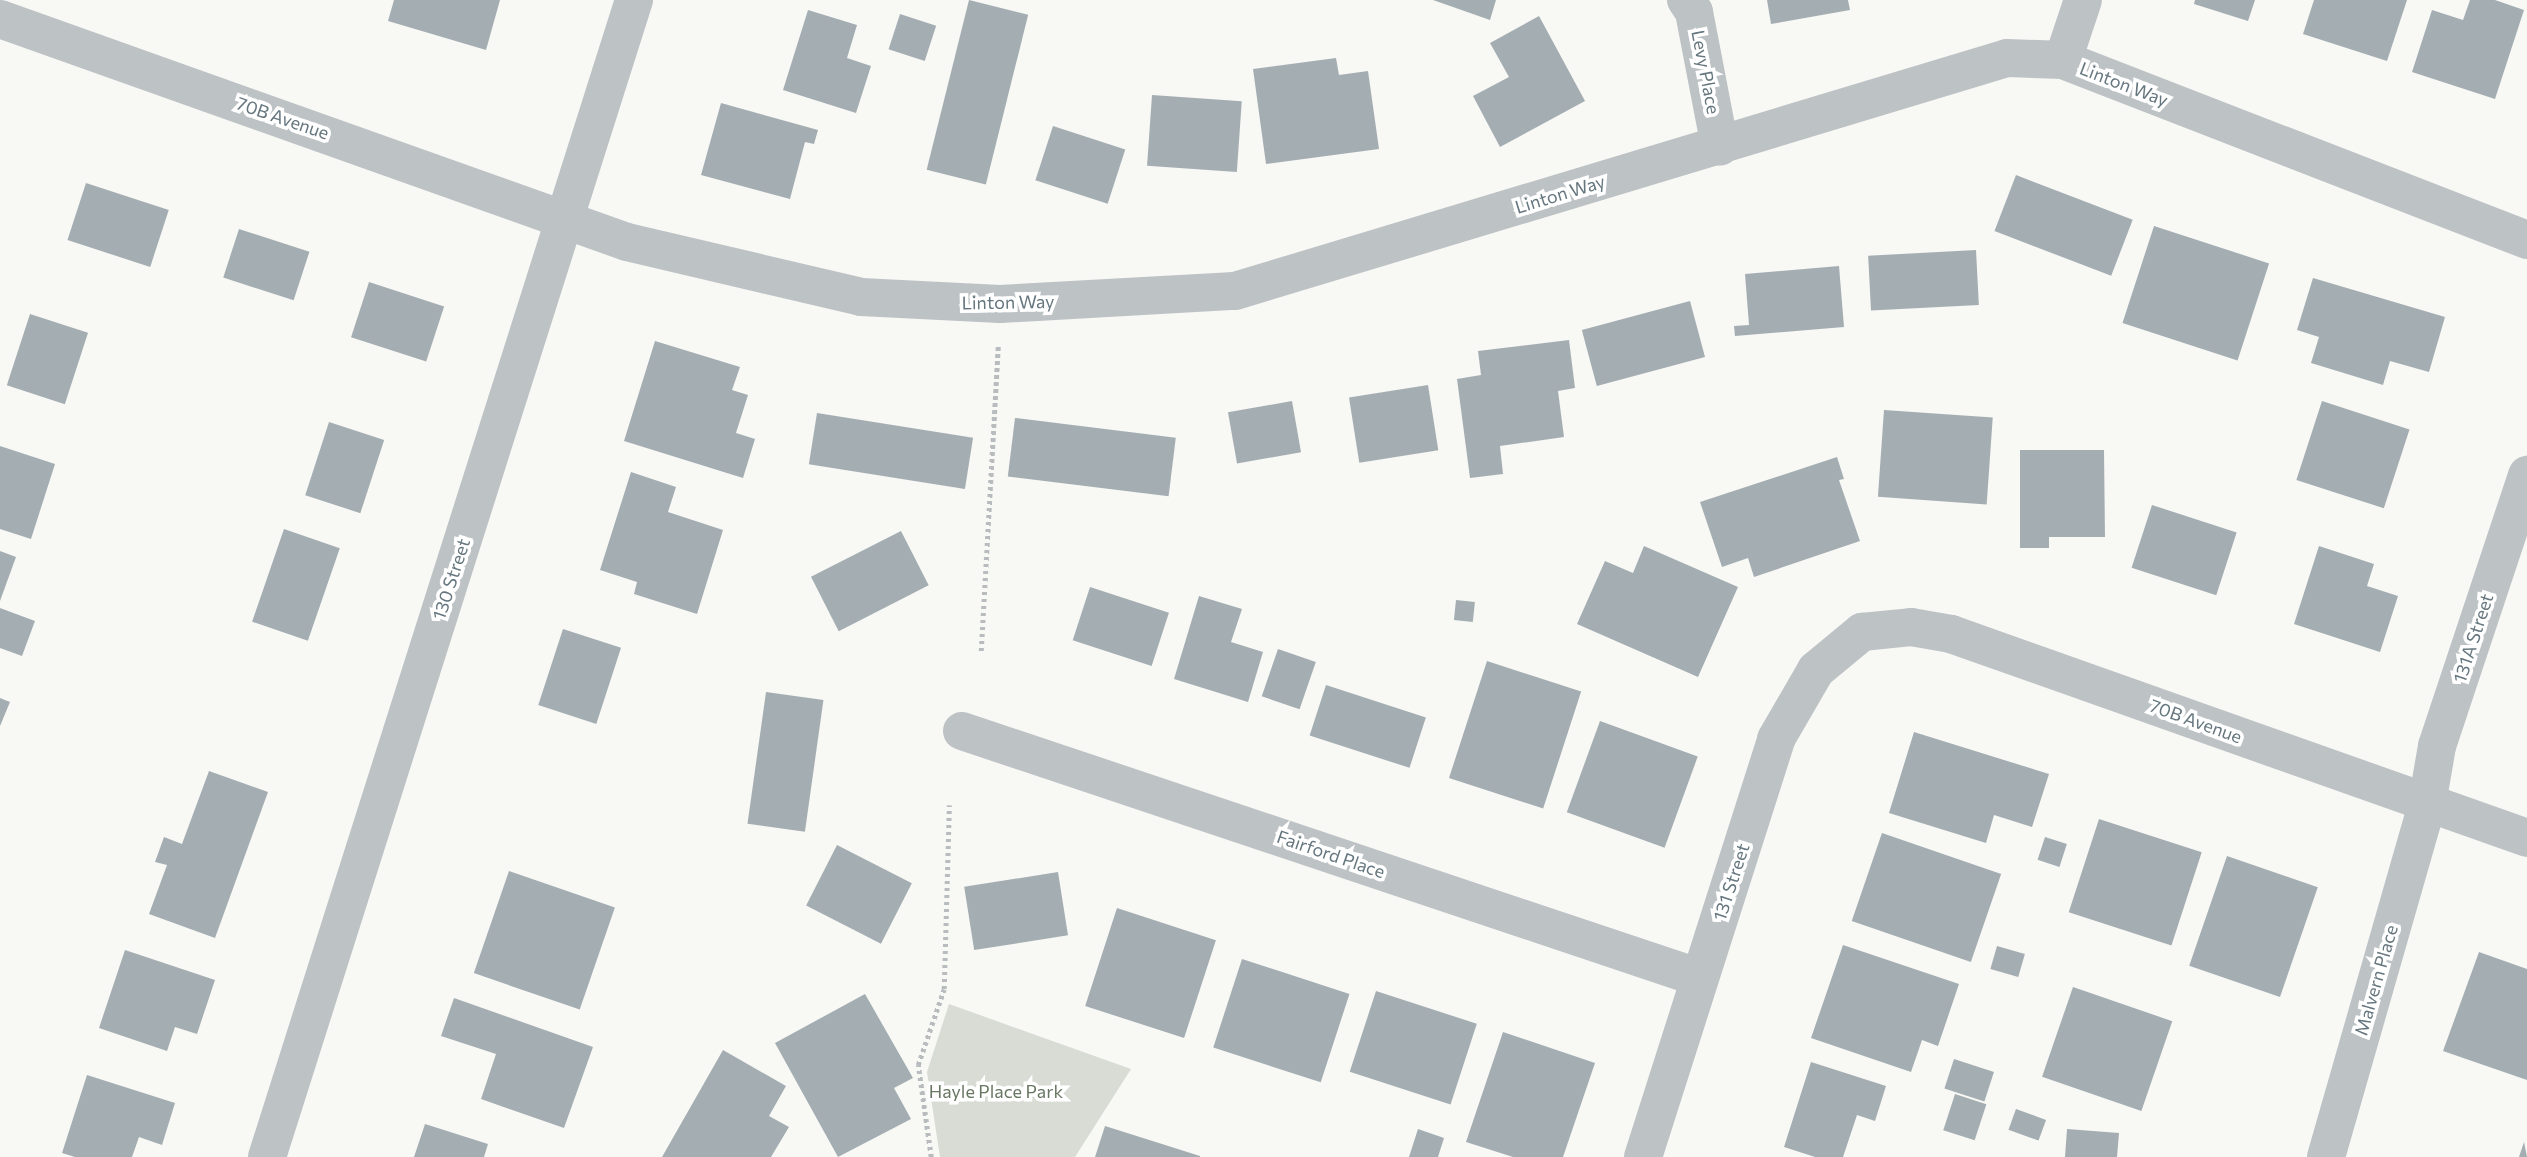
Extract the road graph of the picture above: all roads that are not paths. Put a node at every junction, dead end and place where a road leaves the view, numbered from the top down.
1 (634, 0) edge
2 (1686, 0) edge
3 (2083, 0) edge
4 (0, 19) edge
5 (2063, 61) junction
6 (1720, 147) junction
7 (565, 220) junction
8 (2527, 240) edge
9 (2527, 475) edge
10 (1861, 632) joint
11 (961, 731) dead end
12 (2427, 804) junction
13 (2527, 838) edge
14 (1700, 978) junction
15 (267, 1157) edge
16 (1643, 1157) edge
17 (2326, 1157) edge

1 - 7 street, 130 Street
2 - 6 street, Levy Place
3 - 5 street
4 - 7 street, 70B Avenue
5 - 6 street, Linton Way
5 - 8 street, Linton Way
6 - 7 street, Linton Way
7 - 15 street, 130 Street
9 - 12 street, 131A Street
10 - 12 street, 70B Avenue
10 - 14 street, 131 Street
11 - 14 street, Fairford Place
12 - 13 street, 70B Avenue
12 - 17 street, Malvern Place
14 - 16 street, 131 Street

